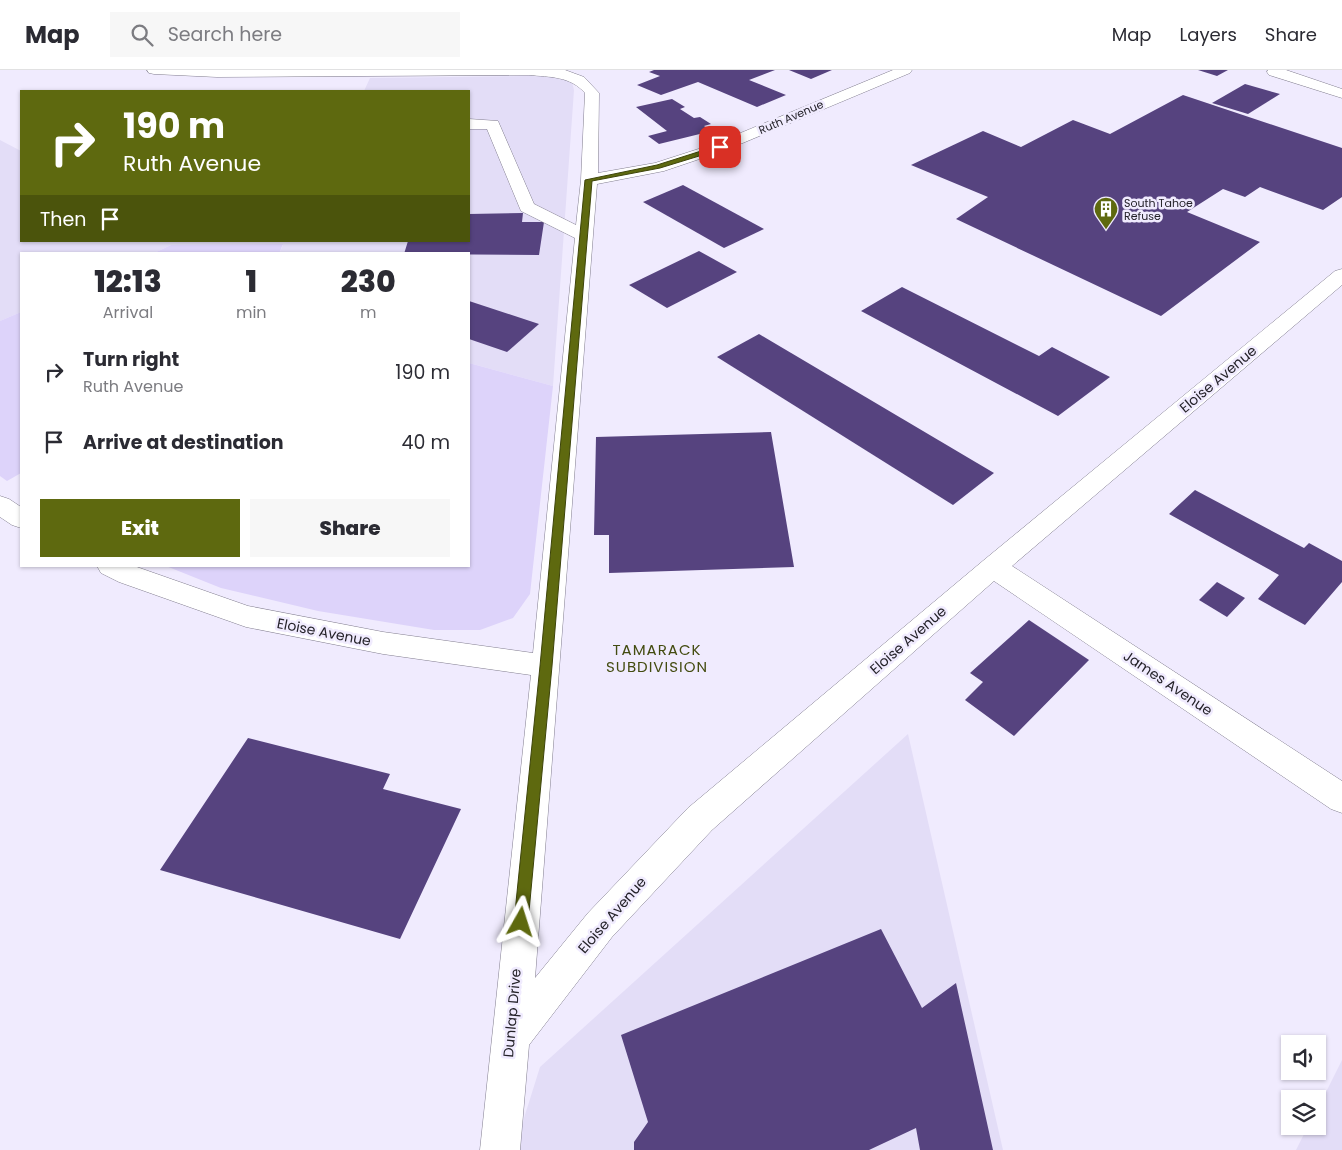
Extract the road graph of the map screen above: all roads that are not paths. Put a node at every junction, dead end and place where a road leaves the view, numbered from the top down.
1 (154, 70) edge
2 (905, 70) edge
3 (1279, 70) edge
4 (397, 71) edge
5 (217, 74) junction
6 (207, 85) dead end
7 (1342, 94) edge
8 (470, 124) edge
9 (589, 180) junction
10 (584, 236) junction
11 (1342, 275) edge
12 (0, 505) edge
13 (20, 519) edge
14 (112, 567) edge
15 (993, 567) junction
16 (546, 666) junction
17 (1342, 798) edge
18 (509, 1040) junction
19 (500, 1150) edge

1 - 5 street
2 - 9 street, Ruth Avenue
3 - 7 street
4 - 5 street
4 - 9 street, Dunlap Drive
5 - 6 street
8 - 10 street
9 - 10 street, Dunlap Drive
10 - 16 street, Dunlap Drive
11 - 15 street, Eloise Avenue
12 - 13 street
14 - 16 street, Eloise Avenue
15 - 17 street, James Avenue
15 - 18 street, Eloise Avenue
16 - 18 street, Dunlap Drive
18 - 19 street, Dunlap Drive

